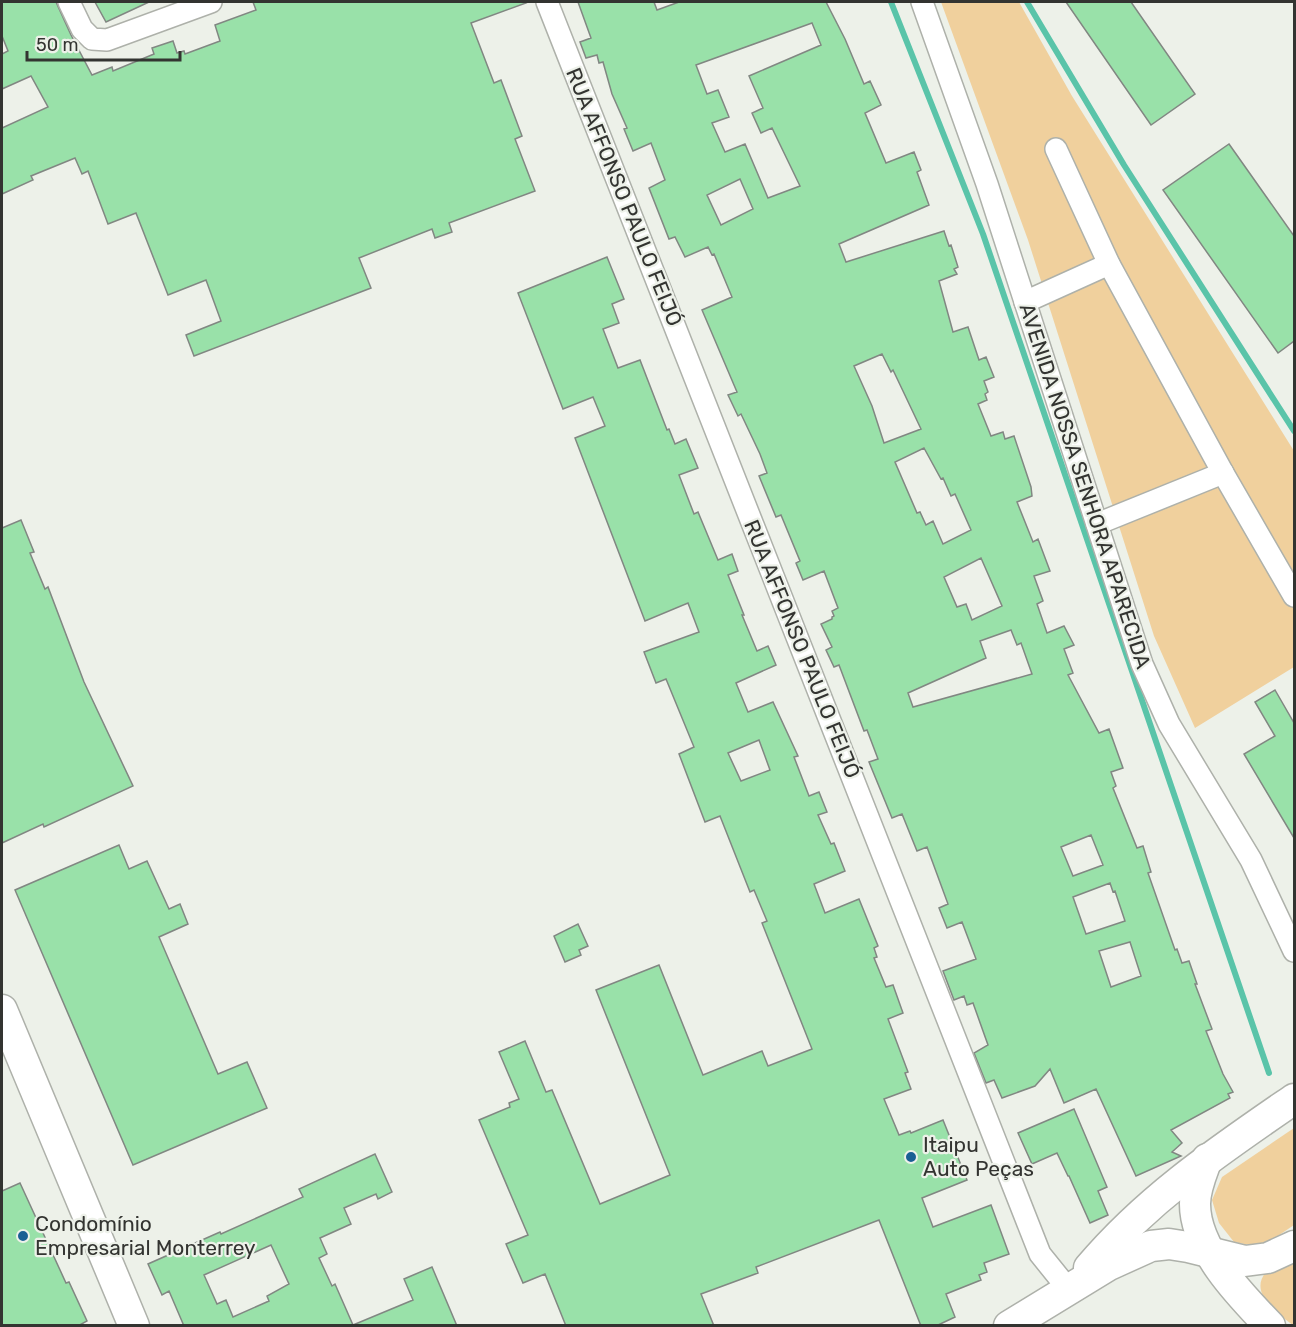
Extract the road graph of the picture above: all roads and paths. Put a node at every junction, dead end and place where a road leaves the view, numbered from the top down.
1 (69, 2) edge
2 (211, 2) edge
3 (547, 2) edge
4 (922, 2) edge
5 (1056, 149) dead end
6 (1109, 264) junction
7 (1025, 302) junction
8 (1222, 473) junction
9 (1097, 524) junction
10 (1294, 596) edge
11 (1294, 951) edge
12 (2, 1010) edge
13 (1289, 1106) edge
14 (1207, 1159) junction
15 (1294, 1246) edge
16 (1209, 1253) junction
17 (1069, 1290) junction
18 (134, 1326) edge
19 (1009, 1326) edge
20 (1270, 1326) edge

1 - 2 street
3 - 17 street, RUA AFFONSO PAULO FEIJÓ
4 - 7 street, AVENIDA NOSSA SENHORA APARECIDA
5 - 6 street
6 - 7 street
6 - 8 street
7 - 9 street, AVENIDA NOSSA SENHORA APARECIDA
8 - 9 street
8 - 10 street
9 - 11 street, AVENIDA NOSSA SENHORA APARECIDA
12 - 18 main road
13 - 14 main road
14 - 16 main road
14 - 17 main road
15 - 16 main road
16 - 17 main road
16 - 20 main road
17 - 19 main road

